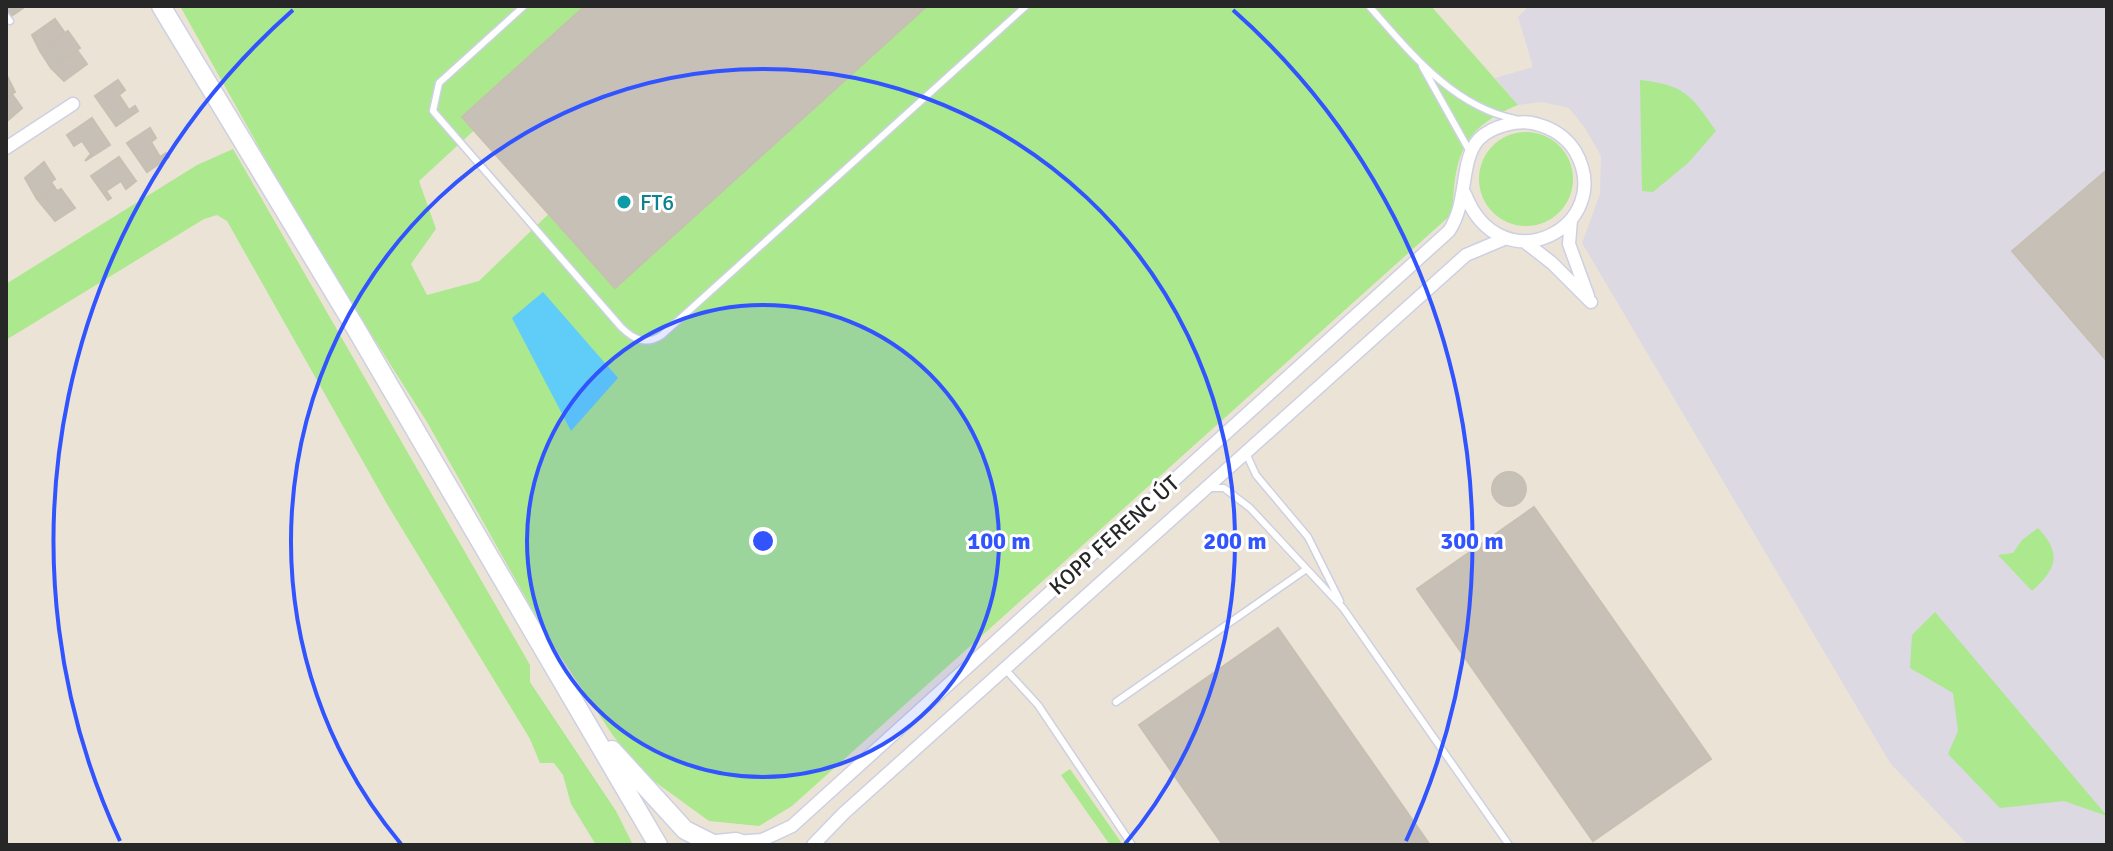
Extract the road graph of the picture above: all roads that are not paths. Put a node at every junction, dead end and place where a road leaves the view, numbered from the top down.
1 (161, 6) edge
2 (524, 6) edge
3 (1026, 6) edge
4 (1369, 6) edge
5 (1420, 63) junction
6 (73, 104) dead end
7 (1530, 122) junction
8 (6, 148) edge
9 (1470, 153) junction
10 (1465, 194) junction
11 (1571, 220) junction
12 (1504, 239) junction
13 (1525, 242) junction
14 (1246, 453) junction
15 (1206, 489) junction
16 (1305, 570) junction
17 (1343, 608) junction
18 (1005, 669) junction
19 (1116, 702) dead end
20 (590, 726) junction
21 (709, 844) edge
22 (740, 844) edge
23 (658, 845) edge
24 (813, 845) edge
25 (1132, 845) edge
26 (1509, 845) edge

1 - 20 main road
2 - 3 lane
4 - 5 lane
5 - 7 lane
5 - 9 lane
6 - 8 street
7 - 9 street
7 - 11 street
9 - 10 street
10 - 12 street
10 - 22 street, KOPP FERENC ÚT
11 - 13 street
11 - 13 street
12 - 13 street
12 - 14 street, KOPP FERENC ÚT
14 - 15 street, KOPP FERENC ÚT
14 - 17 lane
15 - 16 lane
15 - 18 street, KOPP FERENC ÚT
16 - 17 lane
16 - 19 lane
17 - 26 lane
18 - 24 street, KOPP FERENC ÚT
18 - 25 lane
20 - 21 main road
20 - 23 main road
21 - 22 main road

